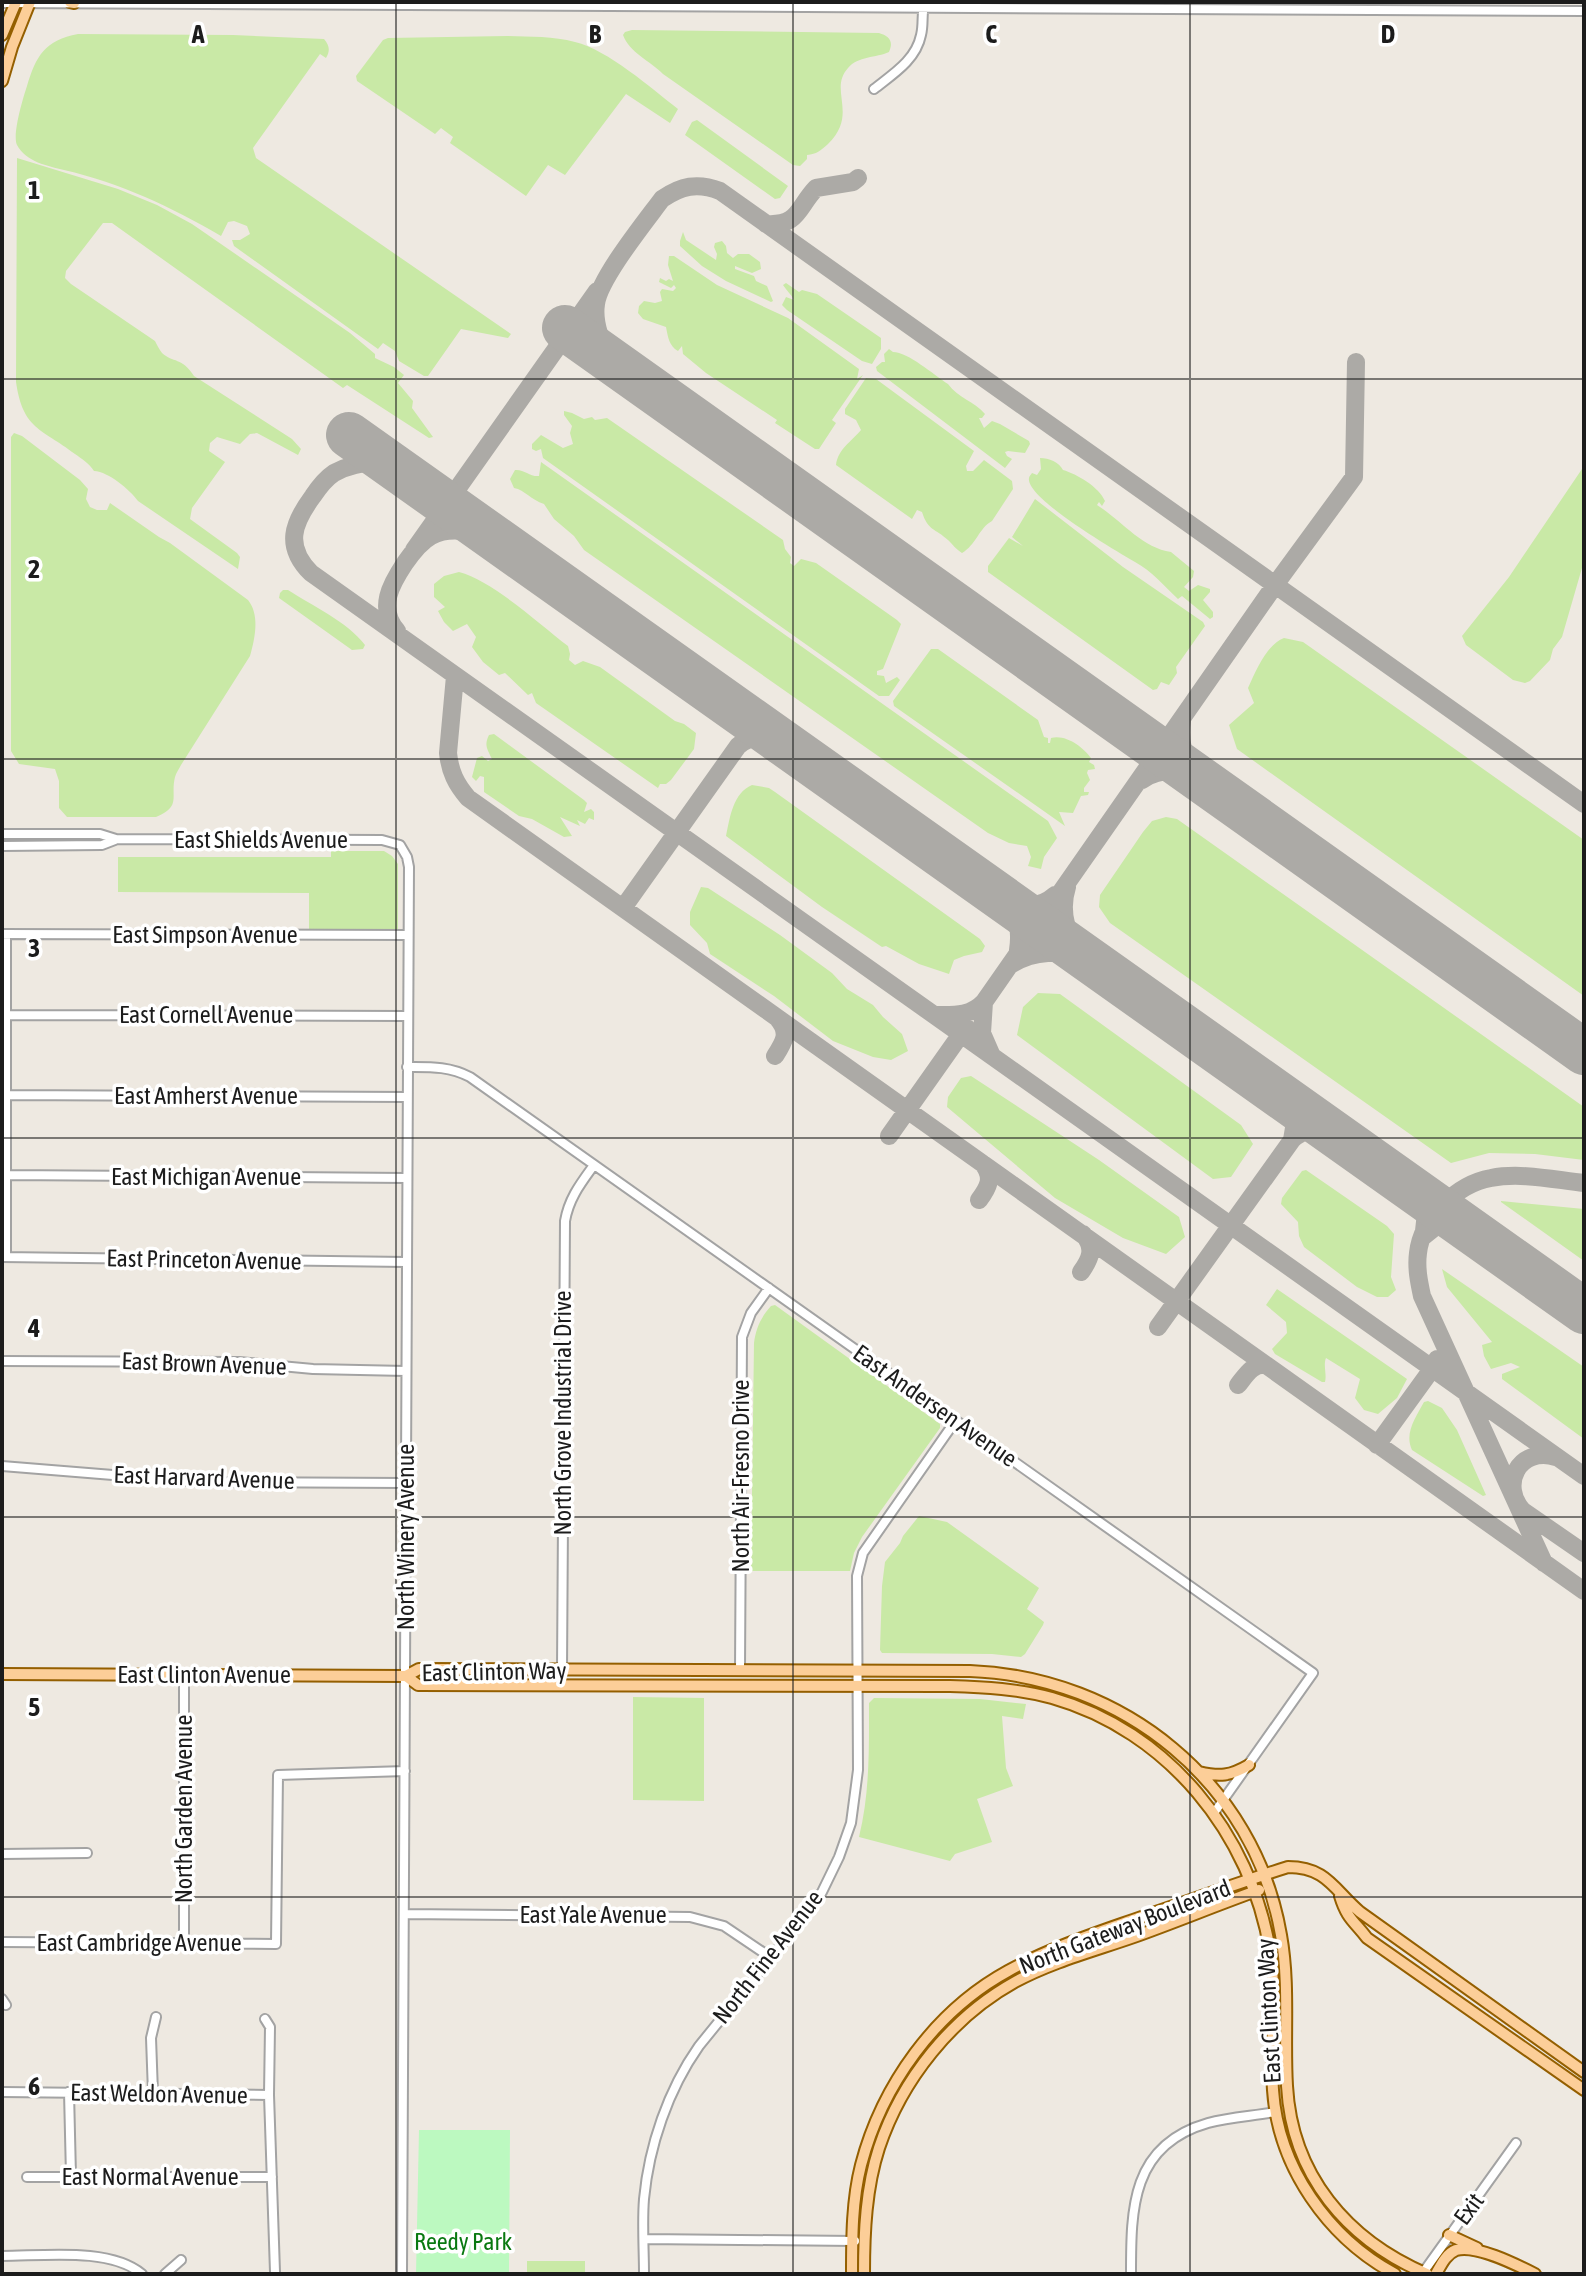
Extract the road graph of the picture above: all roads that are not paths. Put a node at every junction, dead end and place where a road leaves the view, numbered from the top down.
1 (16, 2) edge
2 (30, 2) edge
3 (2, 3) edge
4 (72, 3) edge
5 (408, 3) edge
6 (579, 4) edge
7 (769, 4) edge
8 (922, 4) edge
9 (1269, 6) edge
10 (1280, 6) edge
11 (1584, 11) edge
12 (2, 35) edge
13 (2, 81) edge
14 (874, 89) dead end
15 (2, 834) edge
16 (116, 839) junction
17 (2, 846) edge
18 (403, 849) joint
19 (4, 934) edge
20 (408, 935) junction
21 (6, 1015) junction
22 (407, 1016) junction
23 (407, 1067) junction
24 (5, 1095) junction
25 (407, 1097) junction
26 (594, 1165) junction
27 (5, 1175) junction
28 (407, 1178) junction
29 (4, 1257) edge
30 (406, 1262) junction
31 (769, 1288) junction
32 (2, 1361) edge
33 (406, 1371) junction
34 (956, 1420) junction
35 (2, 1466) edge
36 (406, 1483) junction
37 (562, 1670) junction
38 (740, 1670) junction
39 (857, 1671) junction
40 (2, 1674) edge
41 (184, 1675) junction
42 (406, 1676) junction
43 (857, 1685) junction
44 (1034, 1694) junction
45 (1110, 1706) junction
46 (1249, 1765) junction
47 (405, 1771) junction
48 (1199, 1772) junction
49 (1223, 1801) junction
50 (1214, 1813) junction
51 (87, 1853) dead end
52 (2, 1854) edge
53 (1264, 1875) junction
54 (1250, 1879) junction
55 (1268, 1886) junction
56 (1255, 1891) junction
57 (1338, 1891) junction
58 (404, 1914) junction
59 (2, 1942) edge
60 (184, 1944) junction
61 (1057, 1949) junction
62 (770, 1957) junction
63 (1062, 1961) junction
64 (156, 2017) dead end
65 (265, 2019) dead end
66 (1584, 2072) edge
67 (1583, 2088) edge
68 (2, 2092) edge
69 (69, 2092) junction
70 (153, 2093) junction
71 (269, 2095) junction
72 (1275, 2112) junction
73 (1516, 2143) dead end
74 (71, 2176) junction
75 (27, 2177) dead end
76 (272, 2177) junction
77 (1319, 2187) junction
78 (1449, 2235) junction
79 (644, 2239) junction
80 (858, 2241) junction
81 (2, 2256) edge
82 (1496, 2256) junction
83 (181, 2260) dead end
84 (275, 2272) dead end
85 (1424, 2273) edge
86 (142, 2274) edge
87 (165, 2274) edge
88 (402, 2274) edge
89 (644, 2274) edge
90 (852, 2274) edge
91 (864, 2274) edge
92 (1131, 2274) edge
93 (1395, 2274) edge
94 (1436, 2274) edge
95 (1535, 2274) edge

1 - 2 street
1 - 3 street
1 - 12 main road
2 - 4 street
2 - 13 main road
4 - 5 street
5 - 6 street
6 - 7 street
7 - 8 street
8 - 9 street
8 - 14 street
9 - 10 street
10 - 11 street
15 - 16 street, East Shields Avenue
16 - 17 street, East Shields Avenue
16 - 18 street, East Shields Avenue
18 - 20 street, North Winery Avenue
19 - 20 street, East Simpson Avenue
19 - 21 street
20 - 22 street, North Winery Avenue
21 - 22 street, East Cornell Avenue
21 - 24 street
22 - 23 street, North Winery Avenue
23 - 25 street, North Winery Avenue
23 - 26 street, East Andersen Avenue
24 - 25 street, East Amherst Avenue
24 - 27 street
25 - 28 street, North Winery Avenue
26 - 31 street, East Andersen Avenue
26 - 37 street, North Grove Industrial Drive
27 - 28 street, East Michigan Avenue
27 - 29 street
28 - 30 street, North Winery Avenue
29 - 30 street, East Princeton Avenue
30 - 33 street, North Winery Avenue
31 - 34 street, East Andersen Avenue
31 - 38 street, North Air-Fresno Drive
32 - 33 street, East Brown Avenue
33 - 36 street, North Winery Avenue
34 - 39 street, North Fine Avenue
34 - 46 street, East Andersen Avenue
35 - 36 street, East Harvard Avenue
36 - 42 street, North Winery Avenue
37 - 38 main road, East Clinton Way
37 - 42 main road, East Clinton Way
38 - 39 main road, East Clinton Way
39 - 43 street, North Fine Avenue
39 - 45 main road, East Clinton Way
40 - 41 main road, East Clinton Avenue
41 - 42 main road, East Clinton Avenue
41 - 60 street, North Garden Avenue
42 - 43 main road, East Clinton Way
42 - 47 street, North Winery Avenue
43 - 44 main road, East Clinton Way
43 - 62 street, North Fine Avenue
44 - 45 main road
44 - 50 main road, East Clinton Way
45 - 48 main road, East Clinton Way
46 - 48 main road
46 - 49 street, East Andersen Avenue
47 - 58 street, North Winery Avenue
47 - 60 street, East Cambridge Avenue
48 - 49 main road, East Clinton Way
49 - 50 street, East Andersen Avenue
49 - 53 main road, East Clinton Way
50 - 54 main road, East Clinton Way
51 - 52 street
53 - 54 main road, North Gateway Boulevard
53 - 55 main road, East Clinton Way
53 - 57 main road, North Gateway Boulevard
54 - 56 main road, East Clinton Way
54 - 61 main road, North Gateway Boulevard
55 - 56 main road, North Gateway Boulevard
55 - 77 main road, East Clinton Way
56 - 63 main road, North Gateway Boulevard
56 - 72 main road, East Clinton Way
57 - 66 main road, North Gateway Boulevard
57 - 67 main road
58 - 62 street, East Yale Avenue
58 - 88 street, North Winery Avenue
59 - 60 street, East Cambridge Avenue
61 - 63 street
61 - 80 main road, North Gateway Boulevard
62 - 79 street, North Fine Avenue
63 - 80 main road, North Gateway Boulevard
64 - 70 street
65 - 71 street
68 - 69 street, East Weldon Avenue
69 - 70 street, East Weldon Avenue
69 - 74 street
70 - 71 street, East Weldon Avenue
71 - 76 street
72 - 77 main road
72 - 92 street
72 - 93 main road, East Clinton Way
73 - 78 street, Exit
74 - 75 street, East Normal Avenue
74 - 76 street, East Normal Avenue
76 - 84 street
77 - 85 main road, East Clinton Way
78 - 82 main road
78 - 85 street, Exit
79 - 80 street
79 - 89 street, North Fine Avenue
80 - 90 main road, North Gateway Boulevard
80 - 91 main road, North Gateway Boulevard
81 - 86 street
82 - 94 main road
82 - 95 main road
83 - 87 street

